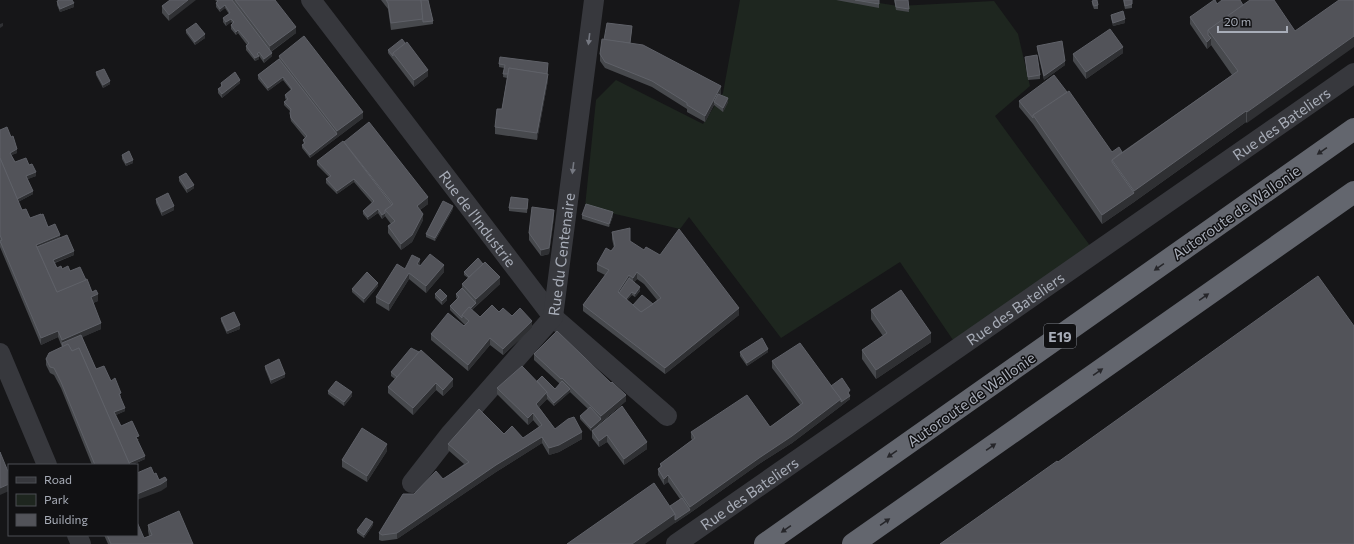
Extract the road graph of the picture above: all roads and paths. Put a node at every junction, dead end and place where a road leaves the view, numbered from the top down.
1 (311, 0) edge
2 (594, 0) edge
3 (1354, 73) edge
4 (1354, 129) edge
5 (1354, 192) edge
6 (553, 317) junction
7 (0, 353) edge
8 (667, 416) dead end
9 (47, 464) edge
10 (412, 483) dead end
11 (676, 544) edge
12 (765, 544) edge
13 (853, 544) edge

1 - 6 street, Rue de l'Industrie
2 -> 6 street, Rue du Centenaire
3 - 11 street, Rue des Bateliers
4 -> 12 highway, Autoroute de Wallonie / E19
13 -> 5 highway
6 - 8 street, Rue de l'Industrie
6 - 10 street, Rue du Centenaire
7 - 9 street

